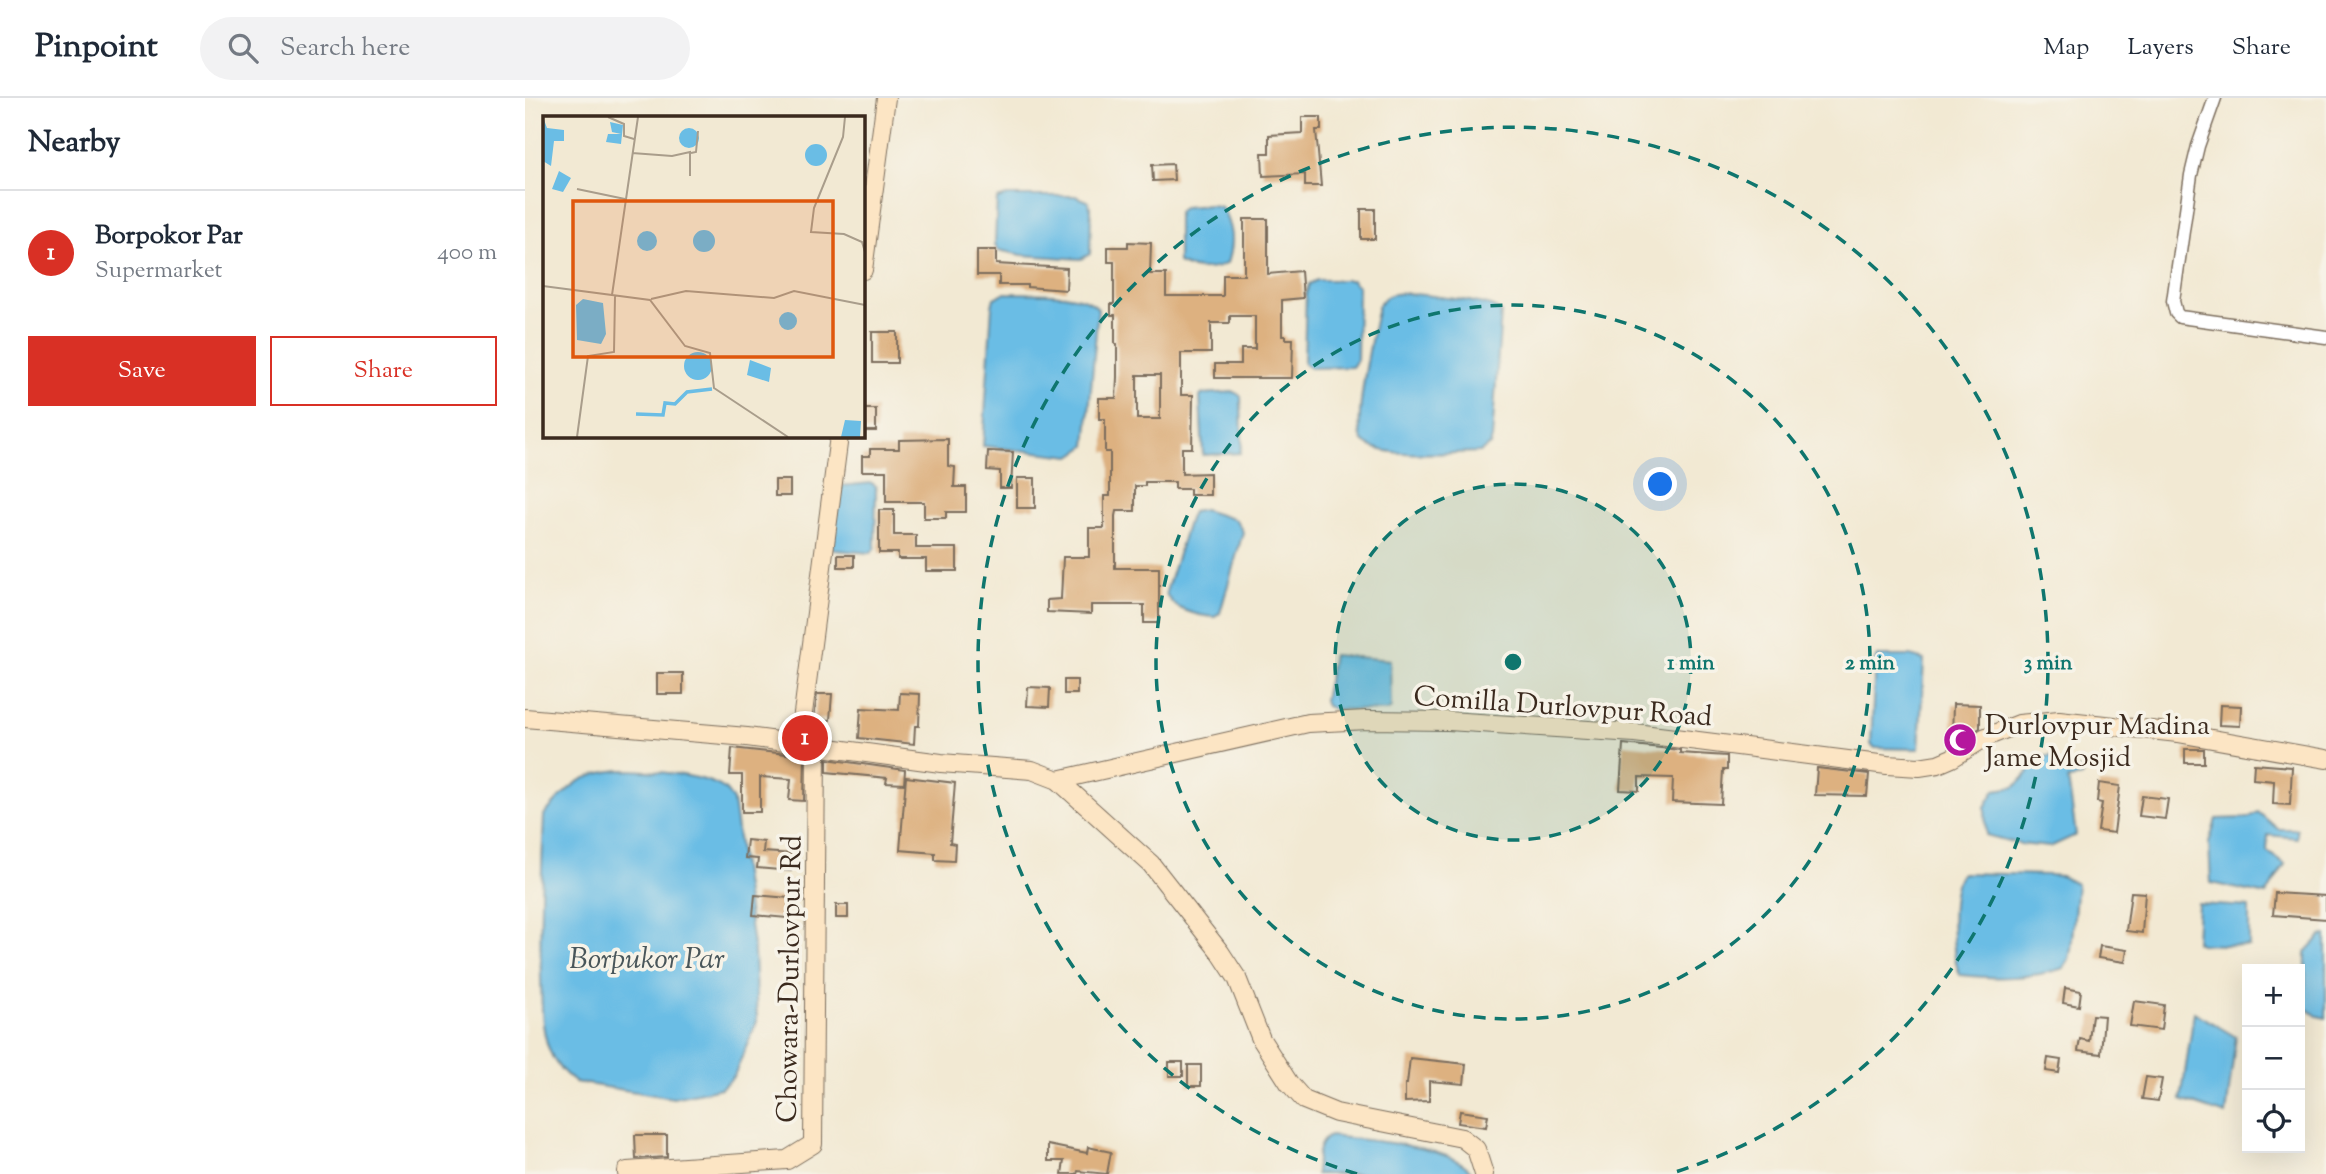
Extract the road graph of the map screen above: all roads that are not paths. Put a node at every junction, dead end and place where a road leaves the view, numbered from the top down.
1 (886, 98) edge
2 (2215, 98) edge
3 (865, 255) edge
4 (2326, 337) edge
5 (839, 438) edge
6 (525, 718) edge
7 (808, 745) junction
8 (2326, 758) edge
9 (1058, 780) junction
10 (627, 1174) edge
11 (1484, 1174) edge

1 - 3 street
2 - 4 street
5 - 7 street
6 - 7 street
7 - 9 street
7 - 10 street, Chowara-Durlovpur Rd
8 - 9 street, Comilla Durlovpur Road
9 - 11 street

